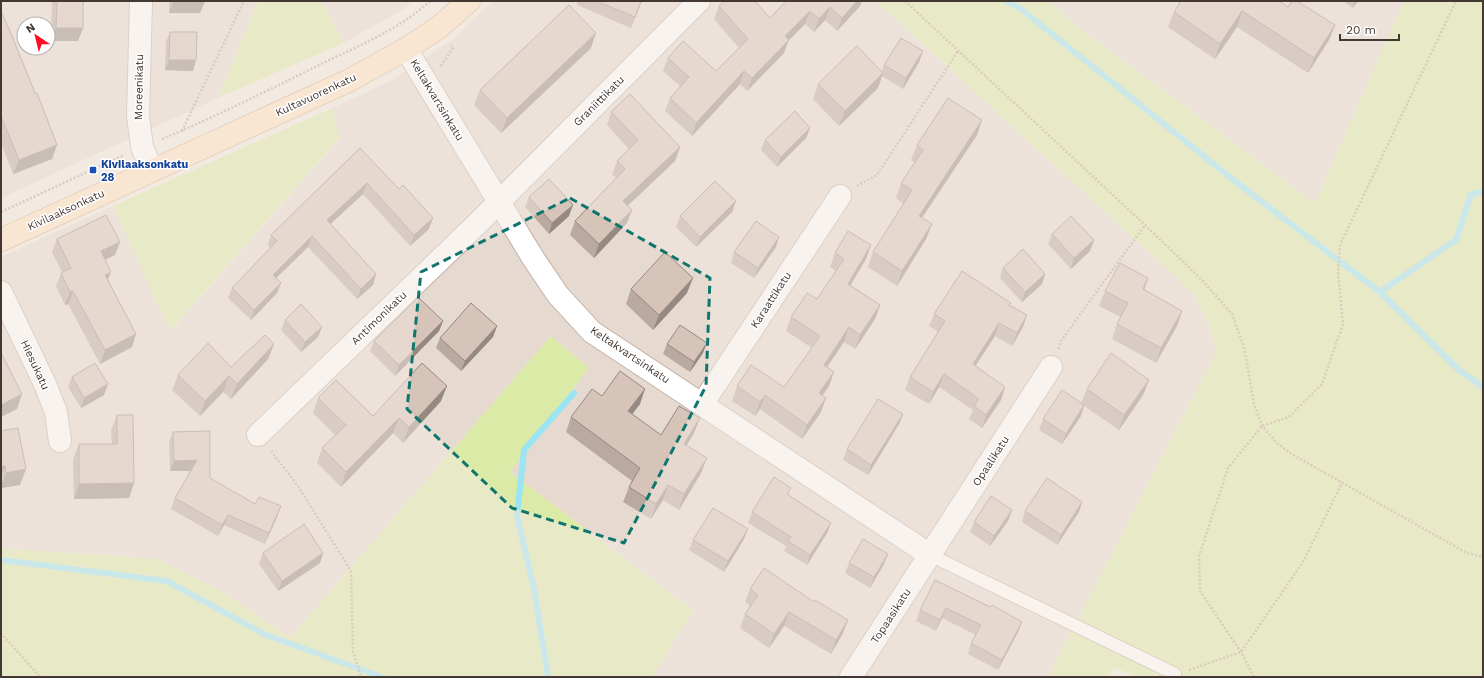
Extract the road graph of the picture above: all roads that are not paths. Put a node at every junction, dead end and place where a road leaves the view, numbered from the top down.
1 (141, 1) edge
2 (469, 1) edge
3 (698, 1) edge
4 (406, 48) junction
5 (152, 170) junction
6 (840, 196) road end
7 (499, 201) junction
8 (1, 240) edge
9 (1, 292) edge
10 (1051, 367) road end
11 (703, 404) junction
12 (258, 435) road end
13 (60, 441) dead end
14 (930, 555) junction
15 (1175, 674) road end
16 (851, 677) edge

1 - 5 street, Moreenikatu
2 - 4 street, Kultavuorenkatu
3 - 7 street, Graniittikatu
4 - 5 street, Kultavuorenkatu
4 - 7 street, Keltakvartsinkatu
5 - 8 street, Kivilaaksonkatu
6 - 11 street, Karaattikatu
7 - 11 street, Keltakvartsinkatu
7 - 12 street, Antimonikatu
9 - 13 street, Hiesukatu
10 - 14 street, Opaalikatu
11 - 14 street, Keltakvartsinkatu
14 - 15 lane
14 - 16 street, Topaasikatu

